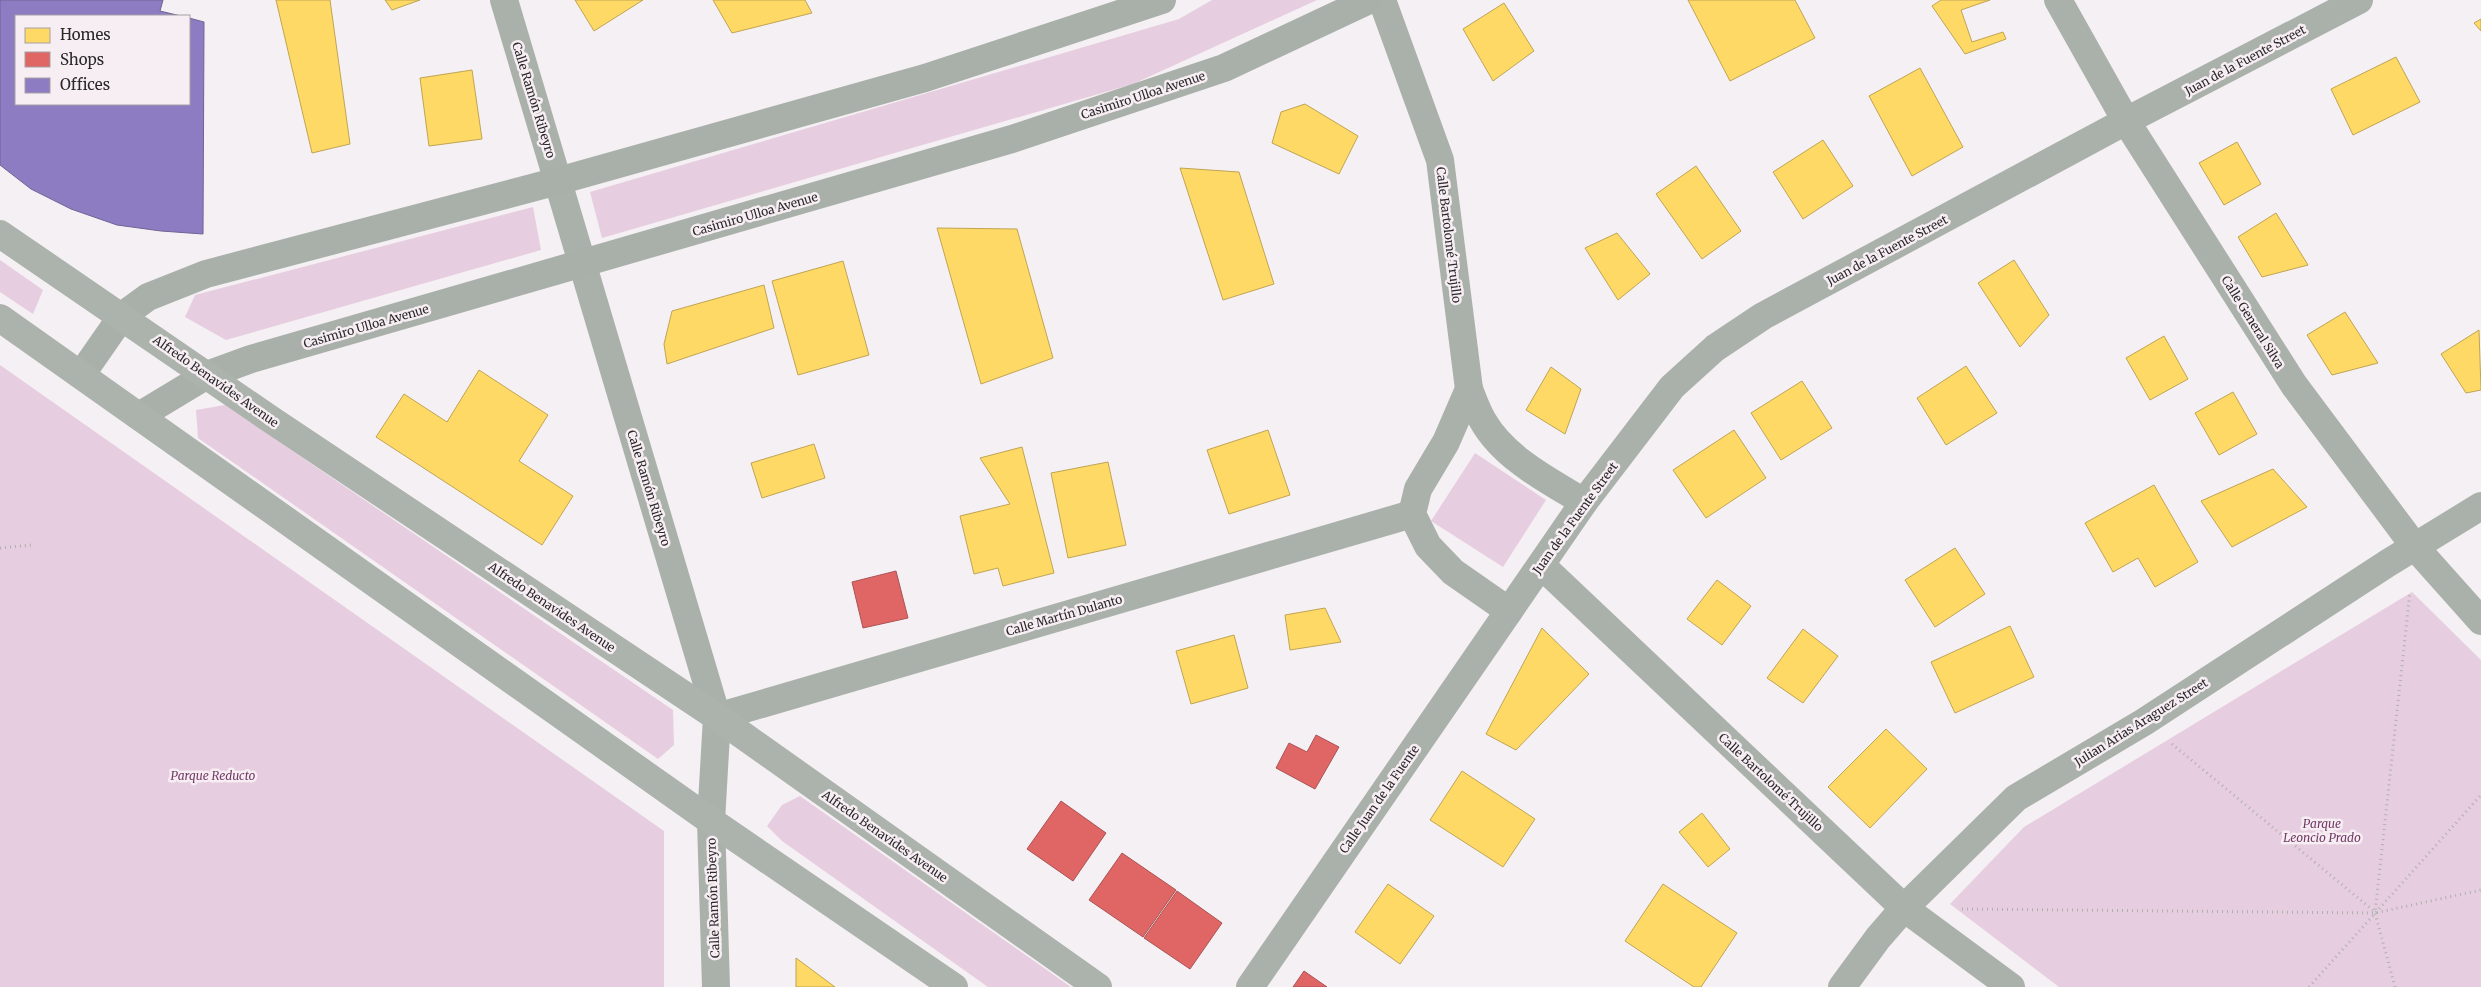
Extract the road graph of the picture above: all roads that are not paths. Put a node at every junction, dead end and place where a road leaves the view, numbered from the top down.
1 (504, 0) edge
2 (1162, 0) edge
3 (1369, 0) edge
4 (1382, 0) edge
5 (2058, 0) edge
6 (2359, 0) edge
7 (2126, 121) junction
8 (558, 181) junction
9 (0, 234) edge
10 (582, 264) junction
11 (122, 316) junction
12 (0, 318) edge
13 (207, 374) junction
14 (81, 375) junction
15 (1468, 389) junction
16 (139, 416) junction
17 (1584, 502) junction
18 (2481, 506) edge
19 (1412, 514) junction
20 (2415, 547) junction
21 (1541, 565) junction
22 (1509, 611) junction
23 (2481, 621) edge
24 (717, 717) junction
25 (711, 821) junction
26 (1904, 908) junction
27 (716, 987) edge
28 (954, 987) edge
29 (1098, 987) edge
30 (1250, 987) edge
31 (1842, 987) edge
32 (2011, 987) edge

1 - 8 street, Calle Ramón Ribeyro
2 - 8 main road
3 - 10 main road, Casimiro Ulloa Avenue
4 - 15 street, Calle Bartolomé Trujillo
5 - 7 street, Calle General Silva
6 - 7 street, Juan de la Fuente Street
7 - 17 street, Juan de la Fuente Street
7 - 20 street, Calle General Silva
8 - 10 street, Calle Ramón Ribeyro
8 - 11 main road
9 - 11 main road, Alfredo Benavides Avenue
10 - 13 main road, Casimiro Ulloa Avenue
10 - 24 street, Calle Ramón Ribeyro
11 - 13 main road, Alfredo Benavides Avenue
11 - 14 main road
12 - 14 main road
13 - 16 main road, Casimiro Ulloa Avenue
13 - 24 main road, Alfredo Benavides Avenue
14 - 16 main road
15 - 17 street, Calle Bartolomé Trujillo
15 - 19 street, Calle Bartolomé Trujillo
16 - 25 main road
17 - 21 street, Juan de la Fuente Street
18 - 20 street, Julian Arias Araguez Street
19 - 22 street
19 - 24 street, Calle Martín Dulanto
20 - 23 street, Calle General Silva
20 - 26 street, Julian Arias Araguez Street
21 - 22 street, Juan de la Fuente Street
21 - 26 street, Calle Bartolomé Trujillo
22 - 30 street, Calle Juan de la Fuente
24 - 25 street, Calle Ramón Ribeyro
24 - 29 main road, Alfredo Benavides Avenue
25 - 27 street, Calle Ramón Ribeyro
25 - 28 main road
26 - 31 street, Julian Arias Araguez Street
26 - 32 street, Calle Bartolomé Trujillo

